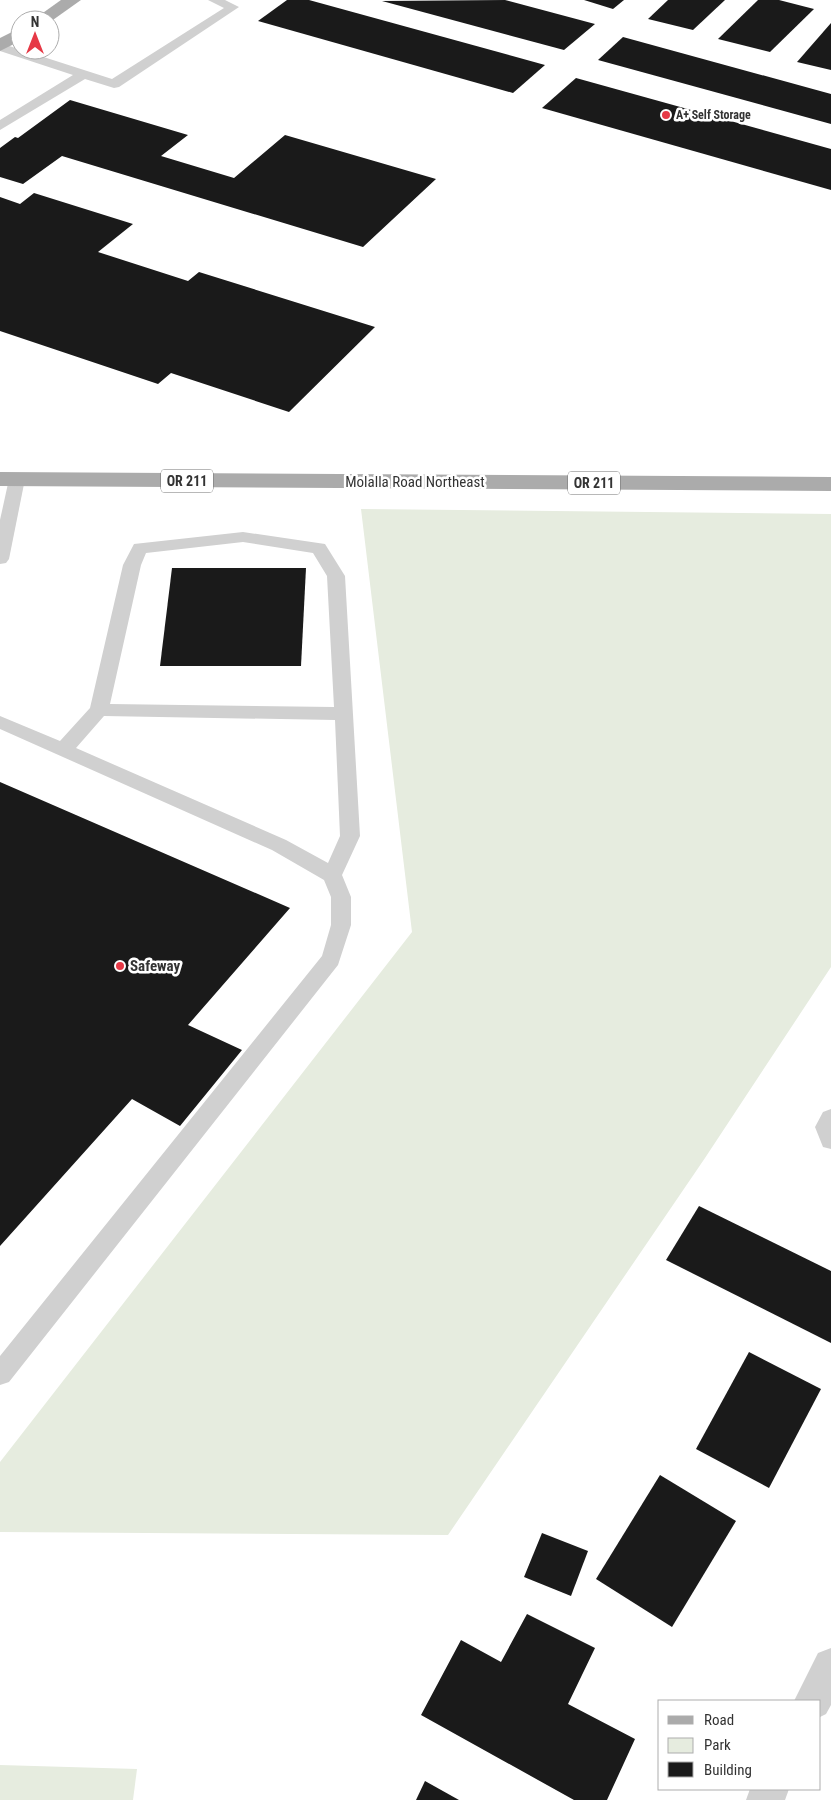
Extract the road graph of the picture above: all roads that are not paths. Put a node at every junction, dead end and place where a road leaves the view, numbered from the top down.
1 (73, 0) edge
2 (214, 0) edge
3 (57, 10) edge
4 (0, 46) edge
5 (84, 74) junction
6 (0, 126) edge
7 (9, 479) edge
8 (831, 484) edge
9 (0, 559) edge
10 (99, 710) junction
11 (344, 714) junction
12 (0, 722) edge
13 (63, 750) junction
14 (332, 874) junction
15 (831, 1118) edge
16 (831, 1140) edge
17 (0, 1374) edge
18 (831, 1666) edge
19 (814, 1700) edge

1 - 3 main road
2 - 5 lane
4 - 5 lane
5 - 6 lane
7 - 8 main road, Molalla Road Northeast / OR 211
7 - 9 lane
10 - 11 lane
10 - 11 lane
10 - 13 lane
11 - 14 lane
12 - 13 lane
13 - 14 lane
14 - 17 lane
15 - 16 lane
18 - 19 street

